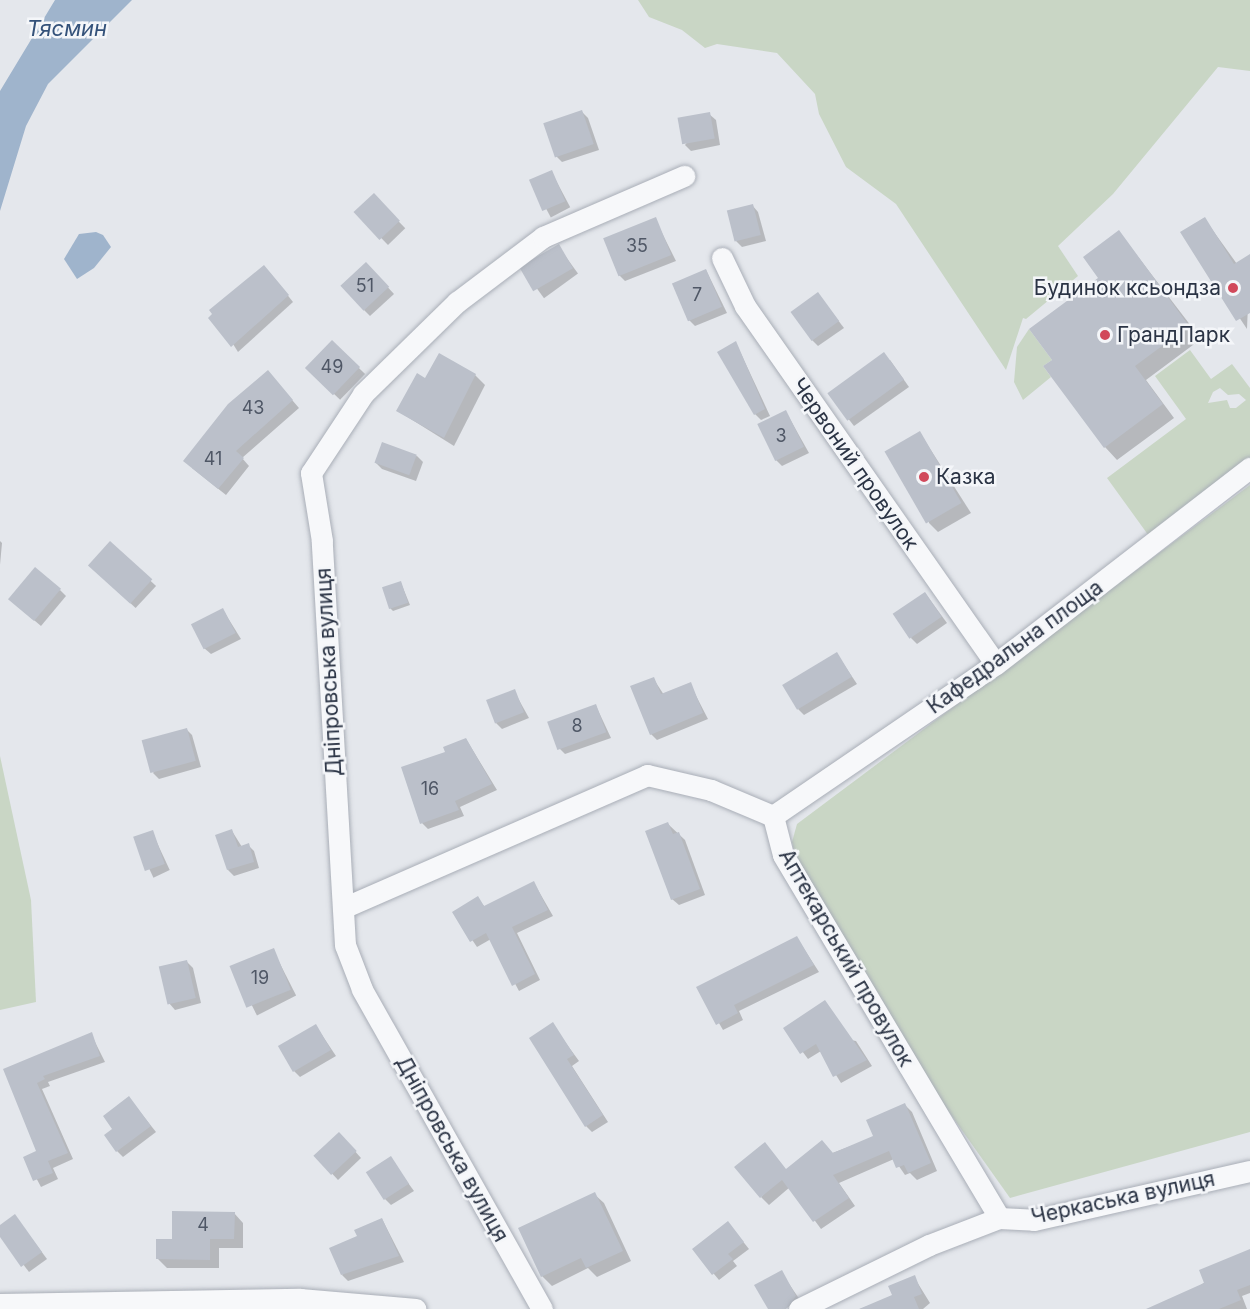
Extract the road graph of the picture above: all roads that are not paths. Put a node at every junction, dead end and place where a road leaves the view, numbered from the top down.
1 (684, 176) dead end
2 (722, 258) dead end
3 (1250, 468) edge
4 (996, 664) junction
5 (773, 816) junction
6 (343, 908) junction
7 (1250, 1171) edge
8 (999, 1218) junction
9 (0, 1304) edge
10 (416, 1309) edge
11 (542, 1309) edge
12 (799, 1309) edge

1 - 6 street, Дніпровська вулиця
2 - 4 street, Червоний провулок
3 - 4 street, Кафедральна площа
4 - 5 street, Кафедральна площа
5 - 6 street
5 - 8 street, Аптекарський провулок
6 - 11 street, Дніпровська вулиця
7 - 8 street, Черкаська вулиця
8 - 12 street, Черкаська вулиця
9 - 10 street

